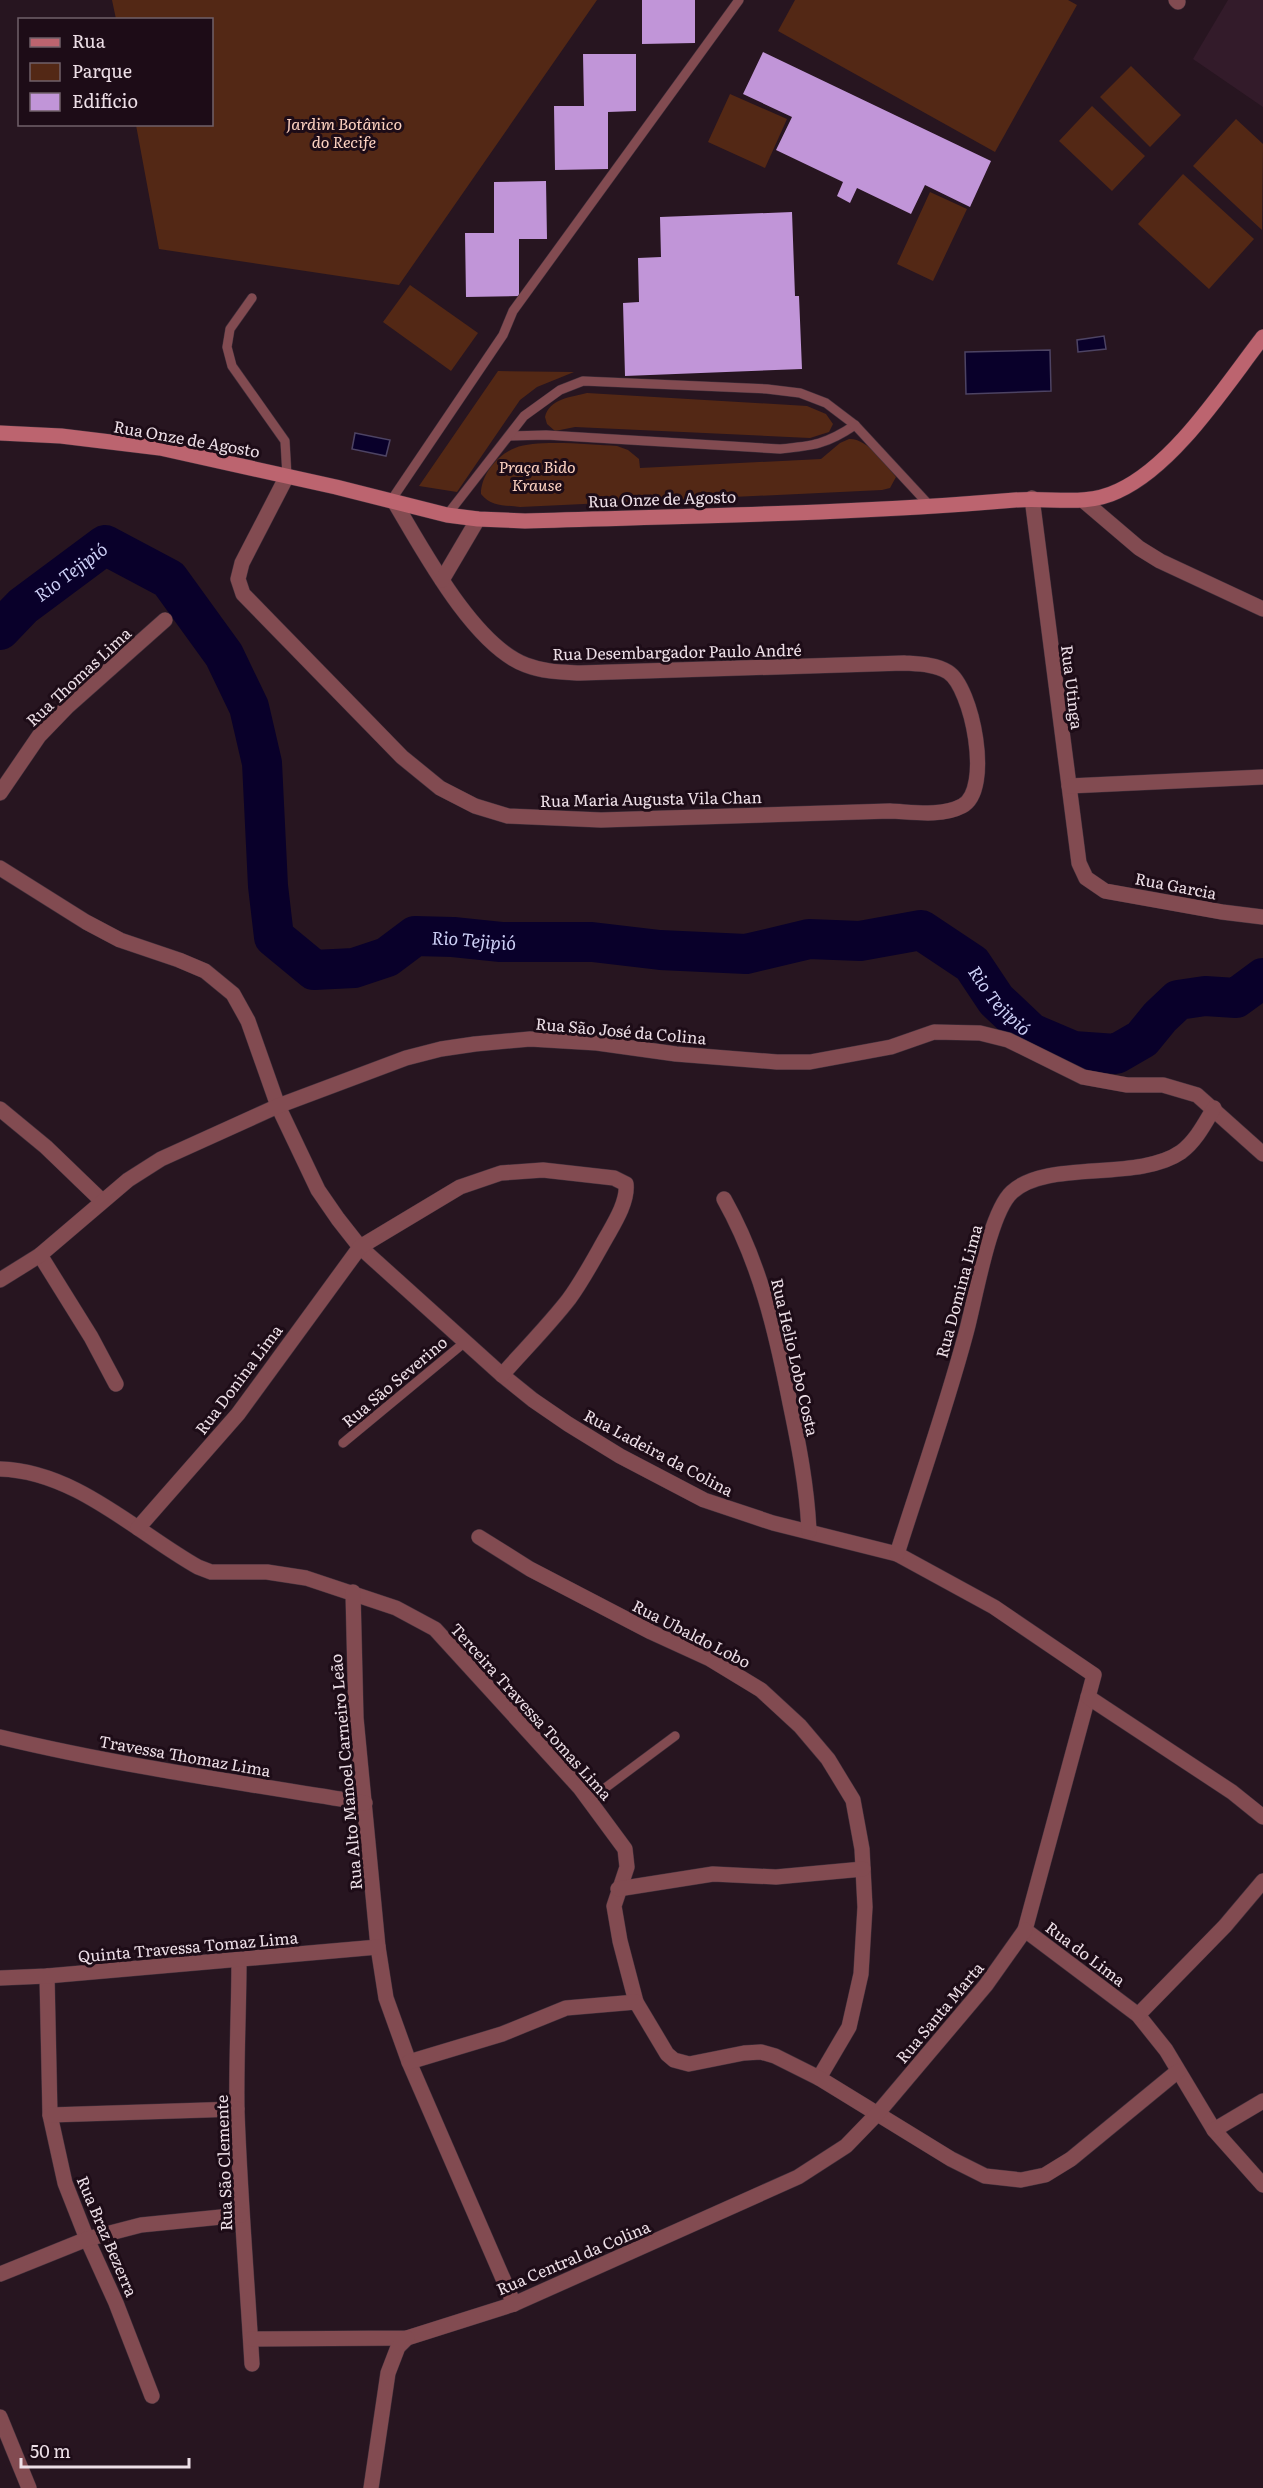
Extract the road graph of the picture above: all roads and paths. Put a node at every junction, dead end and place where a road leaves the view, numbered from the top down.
1 (739, 0) edge
2 (252, 298) dead end
3 (1263, 337) edge
4 (855, 425) junction
5 (0, 433) edge
6 (509, 436) junction
7 (287, 476) junction
8 (1032, 498) junction
9 (392, 502) junction
10 (1085, 502) junction
11 (931, 507) junction
12 (447, 515) junction
13 (478, 519) junction
14 (442, 580) junction
15 (1263, 609) edge
16 (165, 620) dead end
17 (948, 672) joint
18 (1263, 777) edge
19 (1069, 786) junction
20 (0, 793) edge
21 (0, 868) edge
22 (1086, 878) joint
23 (1263, 917) edge
24 (279, 1106) junction
25 (1214, 1108) junction
26 (0, 1109) edge
27 (1263, 1154) edge
28 (724, 1199) dead end
29 (102, 1201) junction
30 (360, 1246) junction
31 (40, 1255) junction
32 (0, 1280) edge
33 (465, 1342) junction
34 (502, 1375) junction
35 (116, 1384) dead end
36 (343, 1443) dead end
37 (0, 1469) edge
38 (138, 1528) junction
39 (809, 1531) junction
40 (479, 1537) dead end
41 (897, 1554) junction
42 (352, 1592) junction
43 (1094, 1675) joint
44 (1088, 1697) junction
45 (675, 1736) dead end
46 (0, 1737) edge
47 (589, 1800) junction
48 (364, 1803) junction
49 (1263, 1817) edge
50 (863, 1869) junction
51 (1263, 1881) edge
52 (618, 1889) junction
53 (1025, 1930) junction
54 (378, 1947) junction
55 (239, 1960) junction
56 (47, 1976) junction
57 (0, 1978) edge
58 (636, 2002) junction
59 (1138, 2015) junction
60 (409, 2062) junction
61 (1178, 2071) junction
62 (819, 2078) junction
63 (1263, 2101) edge
64 (237, 2109) junction
65 (877, 2114) junction
66 (50, 2115) junction
67 (1214, 2130) junction
68 (1263, 2185) edge
69 (241, 2215) junction
70 (87, 2239) junction
71 (0, 2274) edge
72 (514, 2304) junction
73 (407, 2338) junction
74 (251, 2339) junction
75 (252, 2364) dead end
76 (152, 2396) dead end
77 (0, 2417) edge
78 (28, 2488) edge
79 (371, 2488) edge

1 - 9 lane
2 - 7 lane
3 - 10 main road, Rua Onze de Agosto
4 - 6 lane
4 - 6 lane
4 - 11 lane
5 - 7 main road, Rua Onze de Agosto
6 - 12 lane
7 - 9 main road, Rua Onze de Agosto
7 - 17 street, Rua Maria Augusta Vila Chan
8 - 10 main road, Rua Onze de Agosto
8 - 11 main road, Rua Onze de Agosto
8 - 19 street, Rua Utinga
9 - 12 main road, Rua Onze de Agosto
9 - 14 street, Rua Desembargador Paulo André
10 - 15 street
11 - 13 main road, Rua Onze de Agosto
12 - 13 main road, Rua Onze de Agosto
13 - 14 street
14 - 17 street, Rua Desembargador Paulo André
16 - 20 street, Rua Thomas Lima
18 - 19 street
19 - 22 street, Rua Utinga
21 - 24 street, Rua Ladeira da Colina
22 - 23 street, Rua Garcia
24 - 25 street, Rua São José da Colina
24 - 29 street, Rua São José da Colina
24 - 30 street, Rua Ladeira da Colina
25 - 27 street, Rua São José da Colina
25 - 41 street, Rua Domina Lima
26 - 29 street
28 - 39 street, Rua Helio Lobo Costa
29 - 31 street, Rua São José da Colina
30 - 33 street, Rua Ladeira da Colina
30 - 34 street
30 - 38 street, Rua Donina Lima
31 - 32 street, Rua São José da Colina
31 - 35 street
33 - 34 street, Rua Ladeira da Colina
33 - 36 lane, Rua São Severino
34 - 39 street, Rua Ladeira da Colina
37 - 38 street
38 - 42 street
39 - 41 street, Rua Ladeira da Colina
40 - 50 street, Rua Ubaldo Lobo
41 - 43 street, Rua Ladeira da Colina
42 - 47 street, Terceira Travessa Tomas Lima
42 - 48 street, Rua Alto Manoel Carneiro Leão
43 - 44 street, Rua do Lima
44 - 49 street
44 - 53 street, Rua do Lima
45 - 47 lane
46 - 48 street, Travessa Thomaz Lima
47 - 52 street, Terceira Travessa Tomas Lima
48 - 54 street, Rua Alto Manoel Carneiro Leão
50 - 52 street
50 - 62 street, Rua Ubaldo Lobo
51 - 59 street
52 - 58 street, Terceira Travessa Tomas Lima
53 - 59 street, Rua do Lima
53 - 65 street, Rua Santa Marta
54 - 55 street, Quinta Travessa Tomaz Lima
54 - 60 street, Rua Alto Manoel Carneiro Leão
55 - 56 street, Quinta Travessa Tomaz Lima
55 - 64 street, Rua São Clemente
56 - 57 street, Quinta Travessa Tomaz Lima
56 - 66 street, Rua Braz Bezerra
58 - 60 street
58 - 62 street, Terceira Travessa Tomas Lima
59 - 61 street, Rua do Lima
60 - 72 street, Rua Alto Manoel Carneiro Leão
61 - 65 street, Terceira Travessa Tomas Lima
61 - 67 street, Rua do Lima
62 - 65 street, Terceira Travessa Tomas Lima
63 - 67 street
64 - 66 street
64 - 69 street, Rua São Clemente
65 - 72 street, Rua Central da Colina
66 - 70 street, Rua Braz Bezerra
67 - 68 street, Rua do Lima
69 - 70 street
69 - 74 street, Rua São Clemente
70 - 71 street
70 - 76 street, Rua Braz Bezerra
72 - 73 street, Rua Central da Colina
73 - 74 street, Rua Central da Colina
73 - 79 street
74 - 75 street, Rua São Clemente
77 - 78 street

